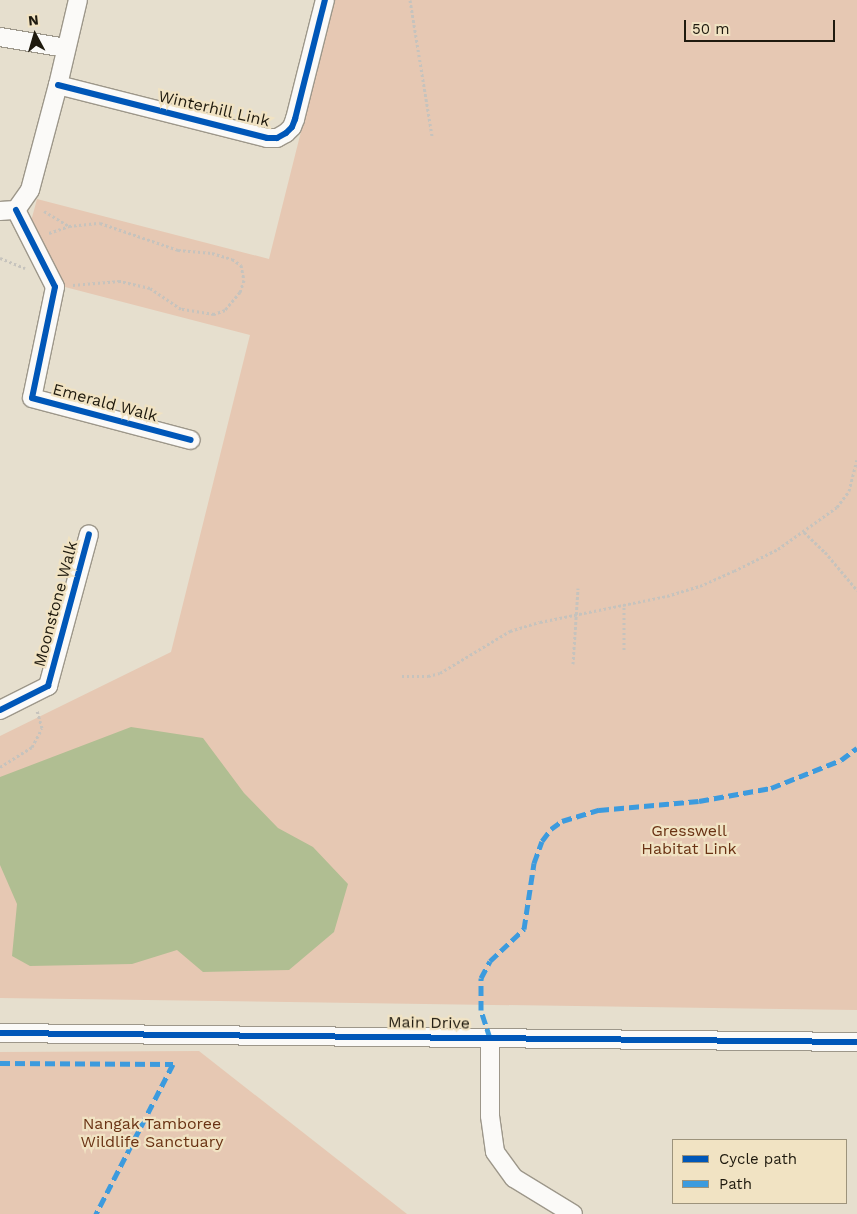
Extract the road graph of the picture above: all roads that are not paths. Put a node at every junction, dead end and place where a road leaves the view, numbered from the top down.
1 (78, 0) edge
2 (325, 0) edge
3 (0, 37) edge
4 (66, 48) junction
5 (58, 86) junction
6 (8, 211) edge
7 (191, 440) dead end
8 (89, 534) dead end
9 (0, 710) edge
10 (0, 1032) edge
11 (490, 1038) junction
12 (857, 1042) edge
13 (566, 1212) edge

1 - 4 street
2 - 5 street, Winterhill Link
3 - 4 street
4 - 5 street
5 - 6 street
6 - 7 street, Emerald Walk
8 - 9 street, Moonstone Walk
10 - 11 street, Main Drive
11 - 12 street, Main Drive
11 - 13 street

